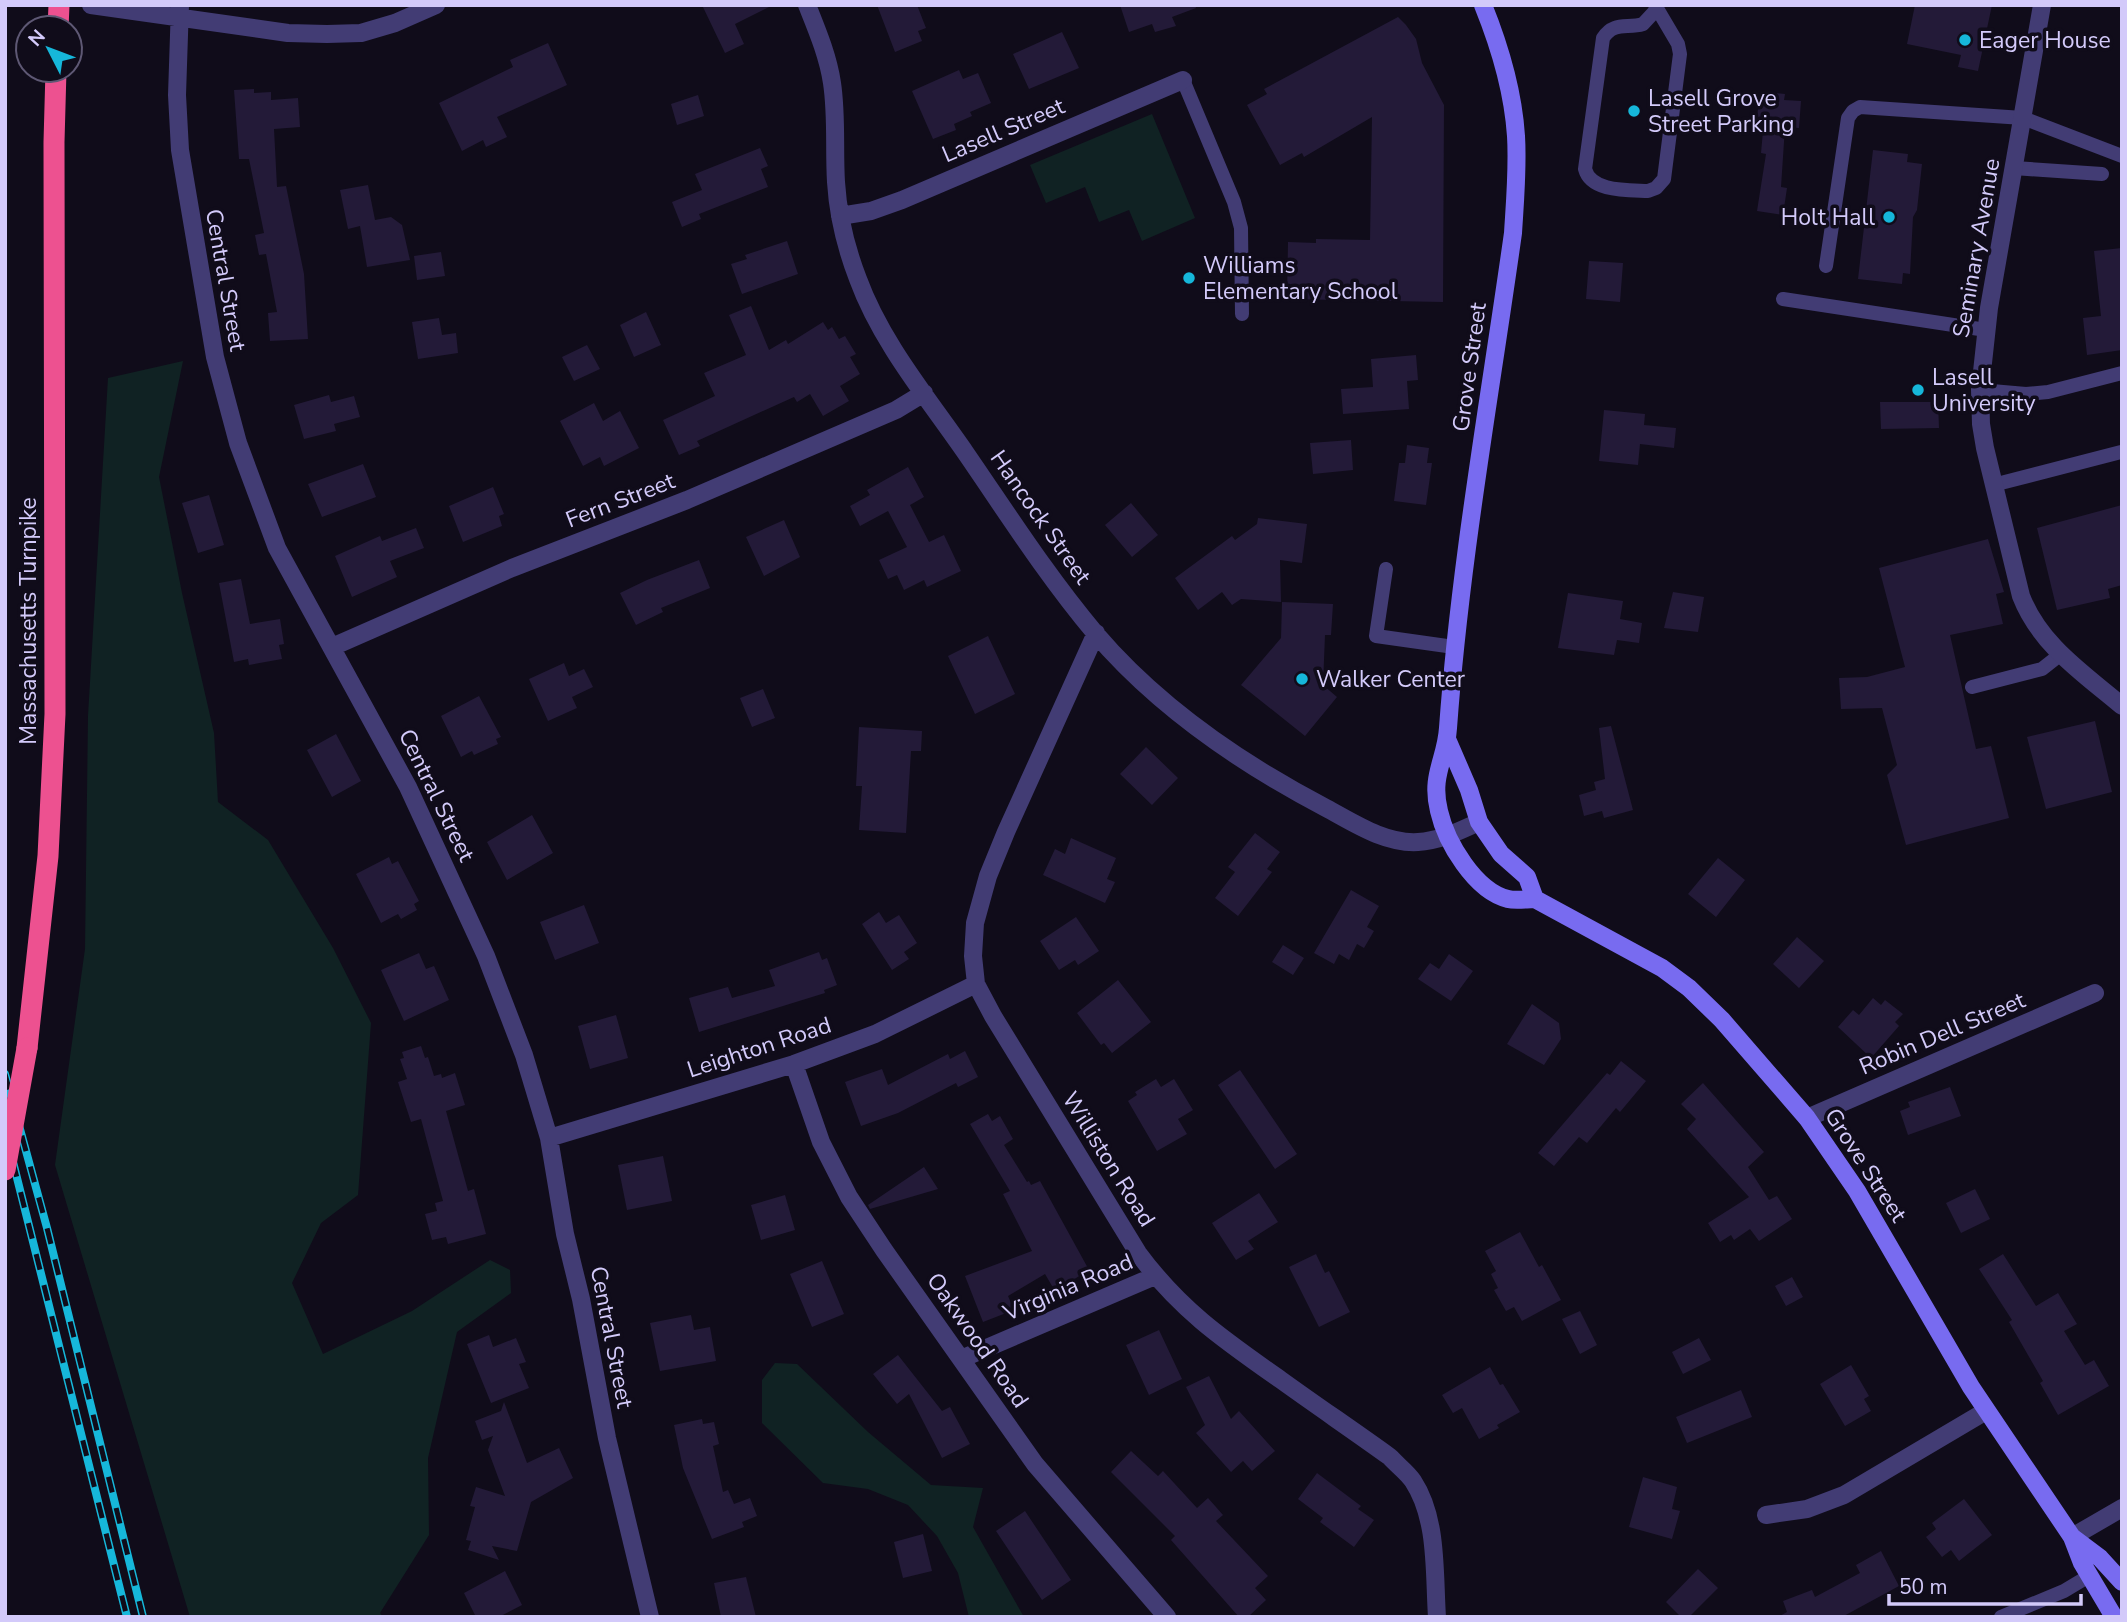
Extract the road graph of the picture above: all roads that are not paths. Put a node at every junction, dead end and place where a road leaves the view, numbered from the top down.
1 (92, 5) edge
2 (436, 5) edge
3 (807, 5) edge
4 (1483, 5) edge
5 (2042, 5) edge
6 (1655, 8) edge
7 (179, 12) edge
8 (1183, 80) joint
9 (56, 84) edge
10 (2023, 118) junction
11 (2122, 156) edge
12 (2014, 167) junction
13 (2102, 174) dead end
14 (840, 216) junction
15 (1826, 266) dead end
16 (1783, 299) dead end
17 (1242, 314) dead end
18 (1986, 330) junction
19 (2122, 373) edge
20 (1980, 390) junction
21 (924, 393) junction
22 (2121, 452) edge
23 (1993, 485) junction
24 (1386, 569) dead end
25 (1096, 634) junction
26 (332, 647) junction
27 (1454, 647) junction
28 (2061, 654) junction
29 (1972, 687) dead end
30 (2122, 706) edge
31 (1447, 739) junction
32 (1479, 822) junction
33 (1447, 836) junction
34 (1535, 899) junction
35 (976, 984) junction
36 (2095, 993) dead end
37 (794, 1064) junction
38 (1807, 1118) junction
39 (549, 1138) junction
40 (5, 1170) edge
41 (1156, 1276) junction
42 (961, 1359) junction
43 (1986, 1410) junction
44 (2122, 1508) edge
45 (1766, 1515) dead end
46 (2071, 1537) junction
47 (2089, 1576) junction
48 (2122, 1582) edge
49 (650, 1617) edge
50 (1167, 1617) edge
51 (1437, 1617) edge
52 (2001, 1617) edge
53 (2114, 1617) edge

1 - 7 street
2 - 7 street
3 - 14 street, Hancock Street
4 - 27 main road, Grove Street
5 - 10 street, Seminary Avenue
6 - 6 lane
7 - 26 street, Central Street
8 - 14 street, Lasell Street
8 - 17 lane
9 - 40 highway, Massachusetts Turnpike, bridge
10 - 11 lane
10 - 12 street, Seminary Avenue
10 - 15 lane
12 - 13 lane
12 - 18 street, Seminary Avenue
14 - 21 street, Hancock Street
16 - 18 lane
18 - 20 street, Seminary Avenue
19 - 20 lane
20 - 23 street, Seminary Avenue
21 - 25 street, Hancock Street
21 - 26 street, Fern Street
22 - 23 lane
23 - 28 street, Seminary Avenue
24 - 27 lane
25 - 33 street, Hancock Street
25 - 35 street, Williston Road
26 - 39 street, Central Street
27 - 31 main road, Grove Street
28 - 29 lane
28 - 30 street, Seminary Avenue
31 - 32 main road, Grove Street
31 - 33 main road, Grove Street
32 - 33 street, Hancock Street
32 - 34 main road, Grove Street
33 - 34 main road, Grove Street
34 - 38 main road, Grove Street
35 - 37 street, Leighton Road
35 - 41 street, Williston Road
36 - 38 street, Robin Dell Street
37 - 39 street, Leighton Road
37 - 42 street, Oakwood Road
38 - 43 main road, Grove Street
39 - 49 street, Central Street
41 - 42 street, Virginia Road
41 - 51 street, Williston Road
42 - 50 street, Oakwood Road
43 - 45 street
43 - 46 main road, Grove Street
44 - 46 street
46 - 47 main road, Grove Street
46 - 48 main road, Grove Street
47 - 52 lane
47 - 53 main road, Grove Street

